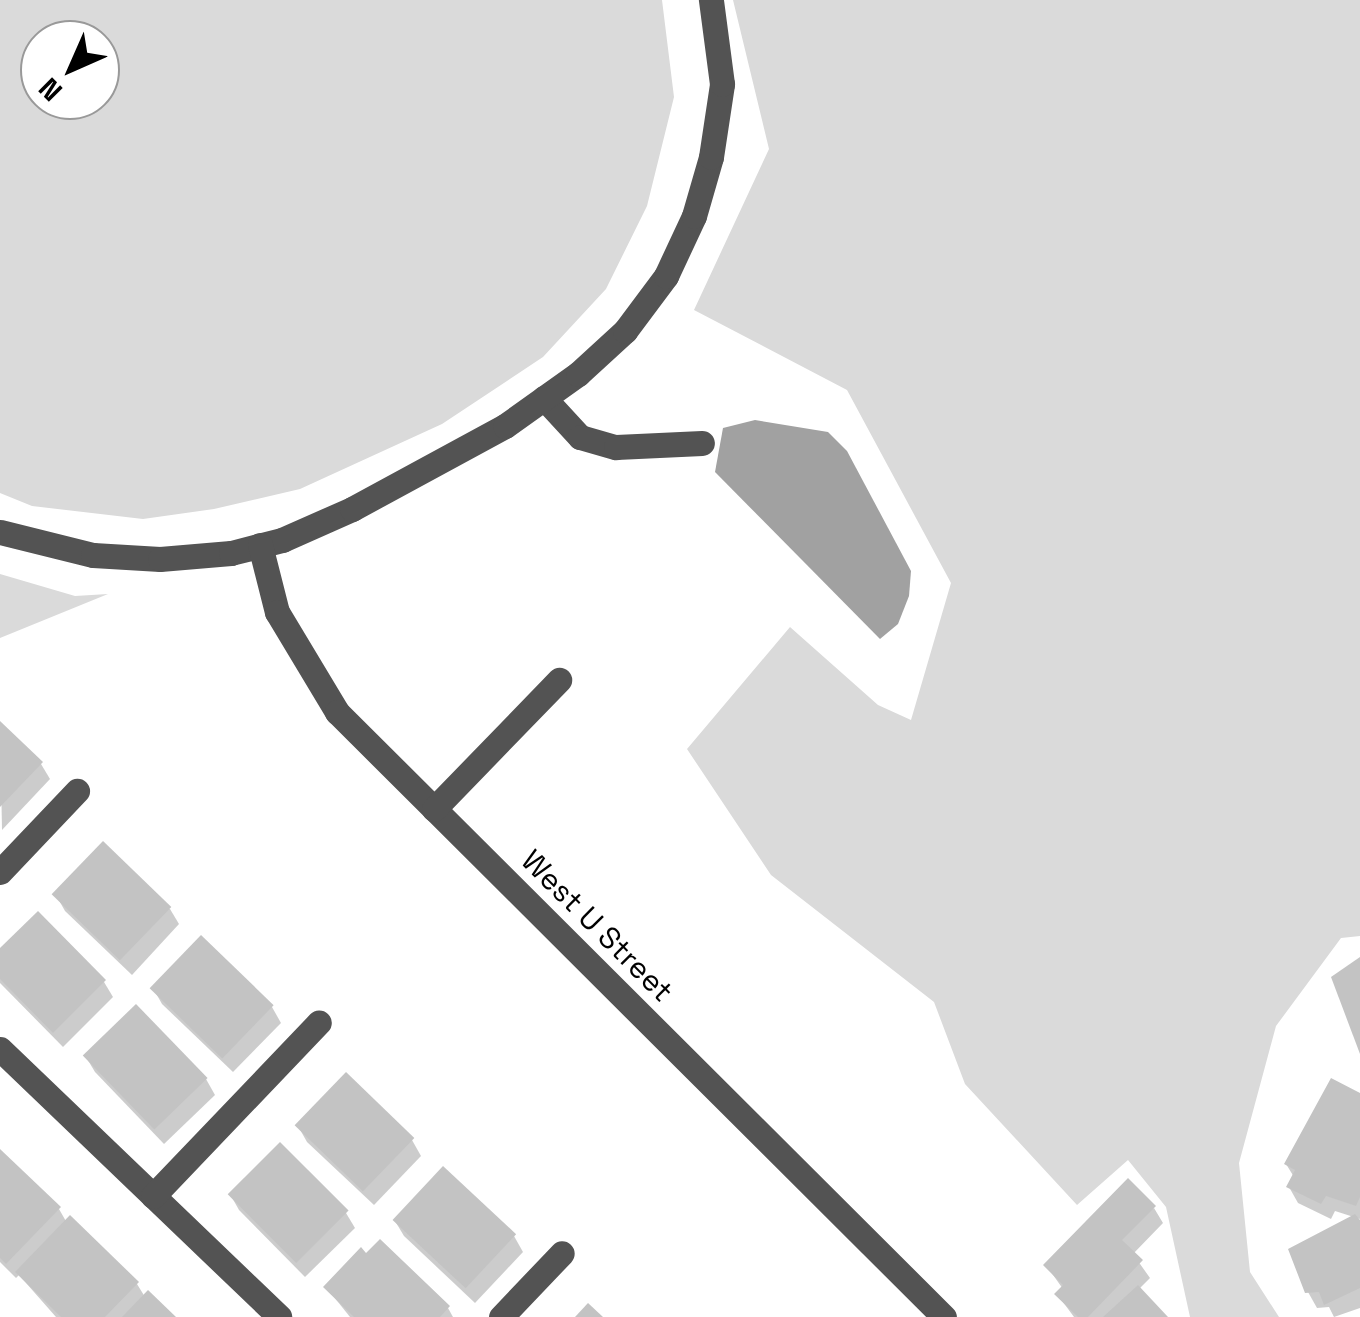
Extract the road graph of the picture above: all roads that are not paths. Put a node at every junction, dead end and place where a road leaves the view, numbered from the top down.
1 (712, 0) edge
2 (544, 398) junction
3 (702, 443) dead end
4 (0, 532) edge
5 (260, 545) junction
6 (559, 680) dead end
7 (77, 791) dead end
8 (434, 809) junction
9 (0, 872) edge
10 (320, 1022) dead end
11 (0, 1049) edge
12 (152, 1196) junction
13 (562, 1253) dead end
14 (278, 1317) edge
15 (501, 1317) edge
16 (944, 1317) edge

1 - 2 street
2 - 3 street
2 - 5 street
4 - 5 street
5 - 8 street, West U Street
6 - 8 street
7 - 9 street
8 - 16 street, West U Street
10 - 12 street
11 - 12 street
12 - 14 street
13 - 15 street

